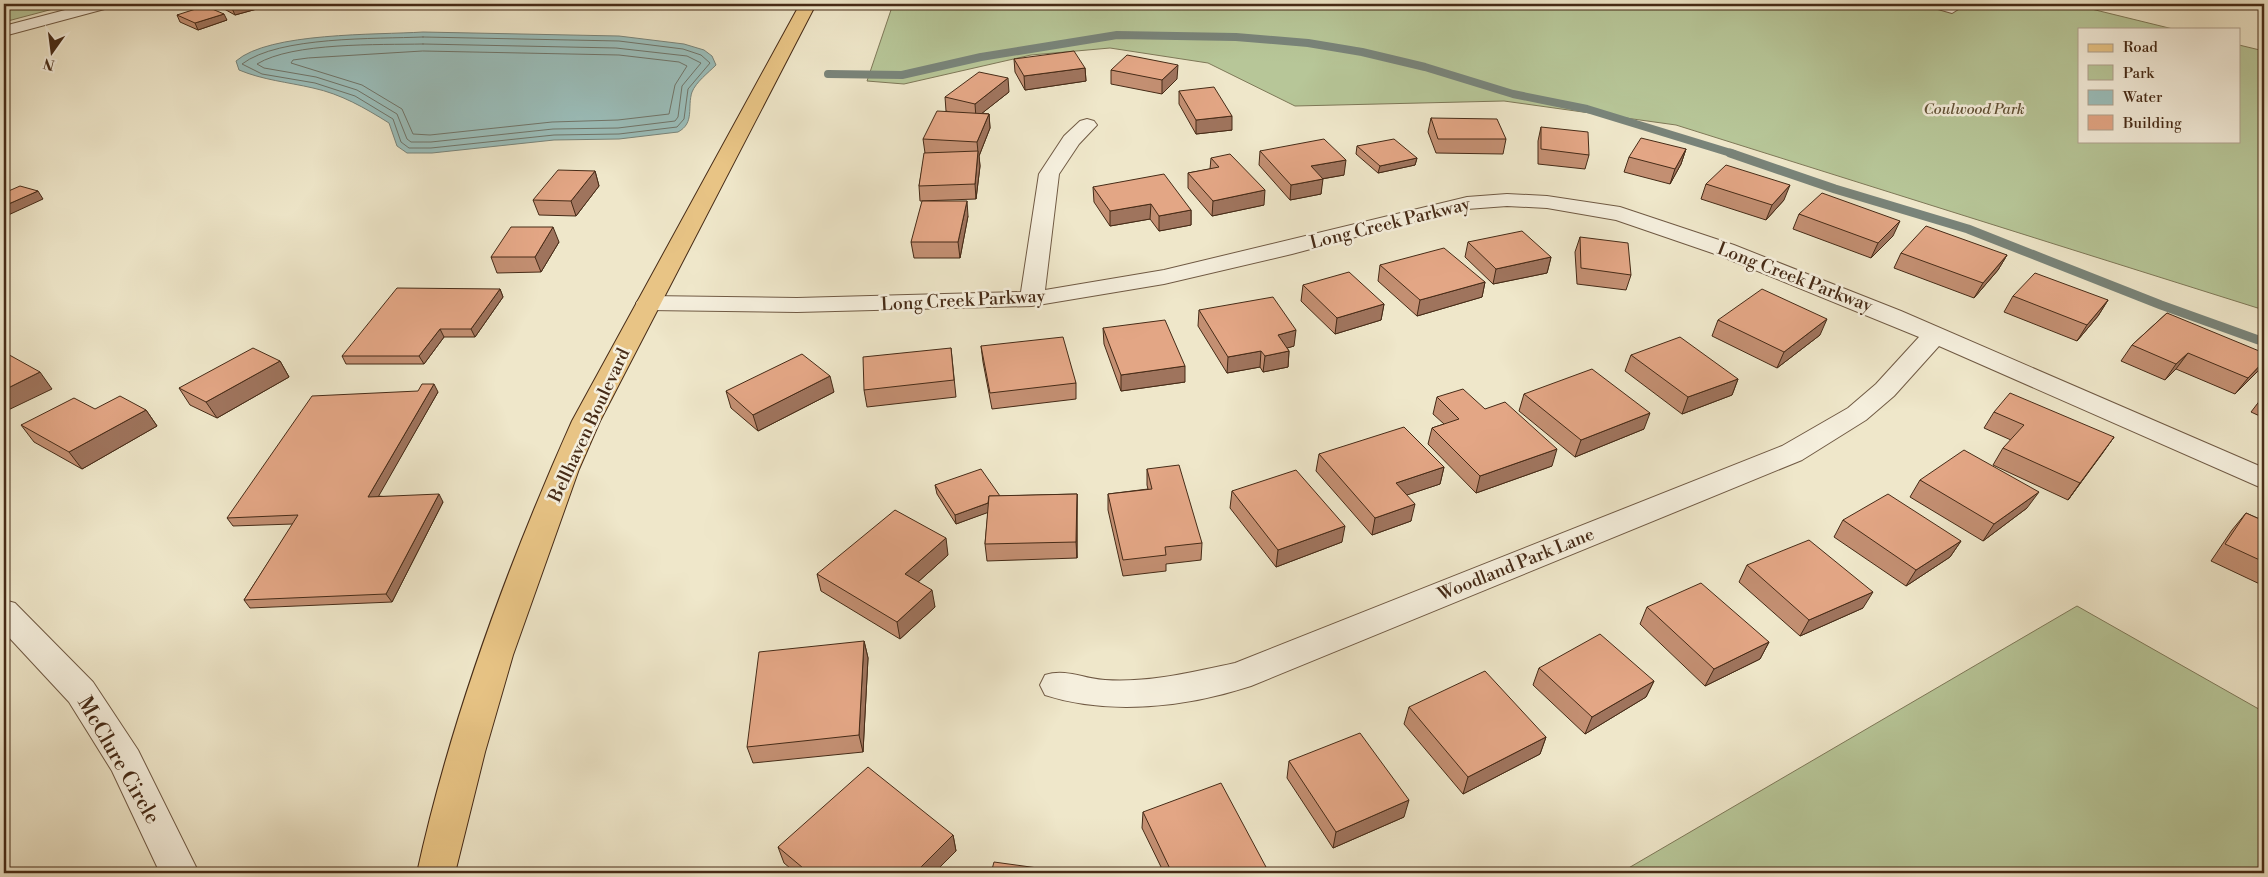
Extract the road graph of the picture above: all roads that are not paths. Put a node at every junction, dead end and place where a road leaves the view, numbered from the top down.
1 (106, 4) edge
2 (808, 4) edge
3 (4, 31) edge
4 (1087, 125) dead end
5 (1032, 299) junction
6 (648, 303) junction
7 (1935, 335) junction
8 (2264, 479) edge
9 (4, 612) edge
10 (1057, 685) dead end
11 (180, 873) edge
12 (436, 873) edge

1 - 3 street
2 - 6 main road, Bellhaven Boulevard
4 - 5 street
5 - 6 street, Long Creek Parkway
5 - 7 street, Long Creek Parkway
6 - 12 main road, Bellhaven Boulevard
7 - 8 street, Long Creek Parkway
7 - 10 street, Woodland Park Lane
9 - 11 street, McClure Circle

